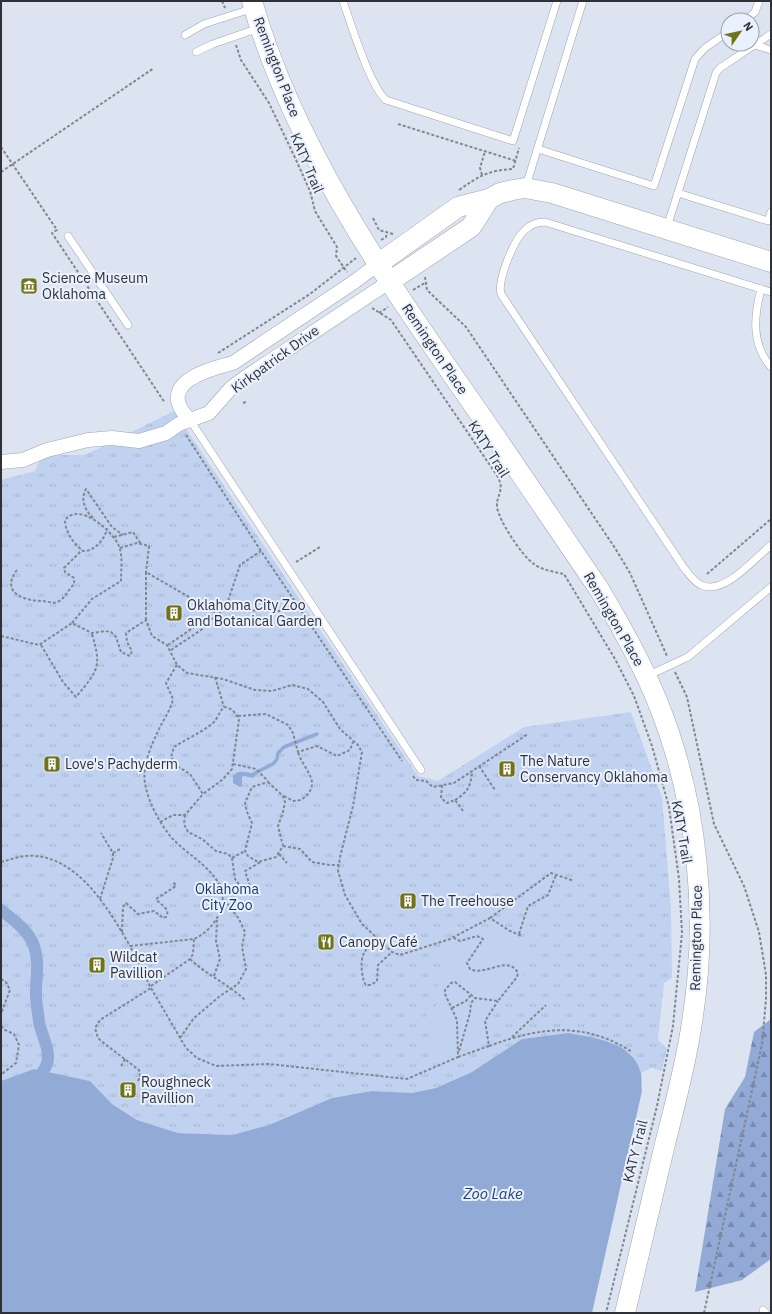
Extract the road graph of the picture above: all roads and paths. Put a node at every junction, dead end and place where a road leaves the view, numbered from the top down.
1 (222, 1) edge
2 (342, 1) edge
3 (557, 1) edge
4 (583, 1) edge
5 (760, 1) edge
6 (253, 4) edge
7 (225, 9) dead end
8 (755, 12) edge
9 (261, 28) junction
10 (771, 34) edge
11 (184, 35) dead end
12 (720, 38) edge
13 (760, 42) edge
14 (236, 44) dead end
15 (760, 47) edge
16 (771, 50) edge
17 (196, 52) dead end
18 (744, 52) edge
19 (154, 68) dead end
20 (398, 124) dead end
21 (1, 147) edge
22 (538, 149) junction
23 (485, 151) junction
24 (516, 161) dead end
25 (12, 164) junction
26 (1, 172) edge
27 (482, 175) dead end
28 (525, 188) junction
29 (678, 193) junction
30 (489, 199) junction
31 (771, 212) edge
32 (666, 229) junction
33 (387, 232) dead end
34 (68, 236) dead end
35 (386, 237) dead end
36 (771, 262) edge
37 (349, 264) dead end
38 (378, 264) junction
39 (344, 267) junction
40 (389, 282) junction
41 (422, 284) dead end
42 (761, 289) junction
43 (771, 292) edge
44 (369, 305) dead end
45 (385, 308) dead end
46 (379, 313) junction
47 (128, 325) dead end
48 (215, 355) dead end
49 (771, 367) edge
50 (184, 422) junction
51 (1, 462) edge
52 (93, 519) junction
53 (771, 519) edge
54 (107, 528) junction
55 (123, 535) junction
56 (114, 537) junction
57 (141, 544) junction
58 (771, 545) edge
59 (320, 547) dead end
60 (120, 548) junction
61 (82, 550) junction
62 (288, 568) junction
63 (18, 570) dead end
64 (146, 572) junction
65 (707, 574) dead end
66 (277, 575) dead end
67 (771, 587) edge
68 (296, 602) dead end
69 (225, 610) junction
70 (218, 614) junction
71 (146, 620) junction
72 (207, 622) junction
73 (72, 623) junction
74 (92, 633) junction
75 (1, 636) edge
76 (41, 645) junction
77 (168, 645) junction
78 (171, 650) junction
79 (664, 652) dead end
80 (177, 665) junction
81 (647, 676) junction
82 (215, 677) junction
83 (678, 678) dead end
84 (224, 707) junction
85 (238, 716) junction
86 (353, 742) junction
87 (298, 752) junction
88 (233, 764) junction
89 (479, 766) dead end
90 (421, 770) dead end
91 (472, 771) dead end
92 (268, 782) junction
93 (442, 785) dead end
94 (495, 790) dead end
95 (203, 794) junction
96 (283, 796) junction
97 (455, 800) junction
98 (463, 811) dead end
99 (185, 814) junction
100 (160, 822) junction
101 (101, 833) dead end
102 (283, 846) junction
103 (120, 849) dead end
104 (245, 851) junction
105 (113, 853) junction
106 (279, 854) junction
107 (232, 858) junction
108 (1, 862) edge
109 (262, 862) junction
110 (287, 863) dead end
111 (339, 865) junction
112 (556, 875) junction
113 (173, 881) dead end
114 (574, 881) dead end
115 (223, 898) junction
116 (100, 899) junction
117 (490, 918) junction
118 (217, 919) junction
119 (122, 932) junction
120 (376, 937) junction
121 (454, 938) junction
122 (194, 939) junction
123 (130, 946) junction
124 (392, 952) junction
125 (190, 959) junction
126 (214, 976) junction
127 (1, 979) edge
128 (151, 987) junction
129 (233, 988) junction
130 (471, 995) junction
131 (475, 998) junction
132 (245, 1000) dead end
133 (498, 1001) junction
134 (546, 1005) dead end
135 (452, 1008) junction
136 (1, 1015) edge
137 (1, 1026) edge
138 (180, 1038) junction
139 (511, 1038) junction
140 (489, 1046) junction
141 (632, 1052) dead end
142 (458, 1056) junction
143 (125, 1059) junction
144 (120, 1066) dead end
145 (1, 1072) edge
146 (138, 1081) dead end
147 (606, 1313) edge
148 (625, 1313) edge
149 (704, 1313) edge

1 - 7 path
2 - 3 lane
4 - 22 lane
5 - 8 lane
6 - 9 main road, Remington Place
6 - 11 lane
9 - 17 lane
9 - 38 main road, Remington Place
10 - 13 lane
12 - 22 lane
14 - 39 path, KATY Trail
15 - 16 lane
18 - 29 lane
19 - 25 path
20 - 23 path
21 - 25 path
22 - 28 lane
23 - 24 path
23 - 27 path
25 - 26 path
25 - 50 path
28 - 30 main road
28 - 32 main road
29 - 31 lane
29 - 32 lane
30 - 38 main road
30 - 40 main road
32 - 36 main road
33 - 35 path
34 - 47 lane
37 - 39 path
38 - 40 main road, Remington Place
38 - 50 street, Kirkpatrick Drive
39 - 48 path
40 - 50 street, Kirkpatrick Drive
40 - 81 main road, Remington Place
41 - 79 path
42 - 43 lane
42 - 49 lane
42 - 58 lane
44 - 46 path, KATY Trail
45 - 46 path
46 - 147 path, KATY Trail
50 - 51 street
50 - 62 lane
50 - 69 path
52 - 54 path
52 - 55 path
52 - 61 path
53 - 65 path
54 - 56 path
54 - 61 path
55 - 56 path
55 - 57 path
56 - 60 path
57 - 60 path
57 - 64 path
59 - 62 path
60 - 73 path
61 - 63 path
62 - 66 path
62 - 90 lane
64 - 70 path
64 - 71 path
67 - 81 lane
68 - 69 path
69 - 70 path
70 - 72 path
71 - 74 path
71 - 77 path
72 - 77 path
72 - 78 path
73 - 74 path
73 - 76 path
74 - 76 path
75 - 76 path
77 - 78 path
78 - 80 path
80 - 82 path
80 - 100 path
81 - 148 main road, Remington Place
82 - 84 path
82 - 86 path
83 - 149 path
84 - 85 path
84 - 95 path
85 - 87 path
85 - 88 path
86 - 87 path
86 - 111 path
87 - 96 path
88 - 92 path
88 - 95 path
89 - 94 path
91 - 97 path
92 - 96 path
92 - 104 path
93 - 97 path
95 - 99 path
96 - 102 path
97 - 98 path
99 - 100 path
99 - 107 path
100 - 115 path
101 - 105 path
102 - 106 path
102 - 111 path
103 - 105 path
104 - 107 path
104 - 109 path
105 - 116 path
106 - 109 path
106 - 110 path
107 - 109 path
108 - 116 path
111 - 120 path
112 - 114 path
112 - 117 path
112 - 117 path
113 - 119 path
115 - 118 path
115 - 129 path
116 - 119 path
117 - 121 path
118 - 122 path
118 - 126 path
119 - 123 path
120 - 124 path
120 - 124 path
121 - 124 path
121 - 133 path
122 - 123 path
122 - 125 path
123 - 128 path
125 - 126 path
125 - 128 path
126 - 129 path
127 - 136 path
128 - 138 path
128 - 143 path
129 - 132 path
129 - 138 path
130 - 131 path
130 - 135 path
130 - 135 path
131 - 133 path
131 - 142 path
133 - 140 path
134 - 139 path
135 - 142 path
137 - 145 path
138 - 142 path
139 - 140 path
139 - 141 path
140 - 142 path
143 - 144 path
143 - 146 path

